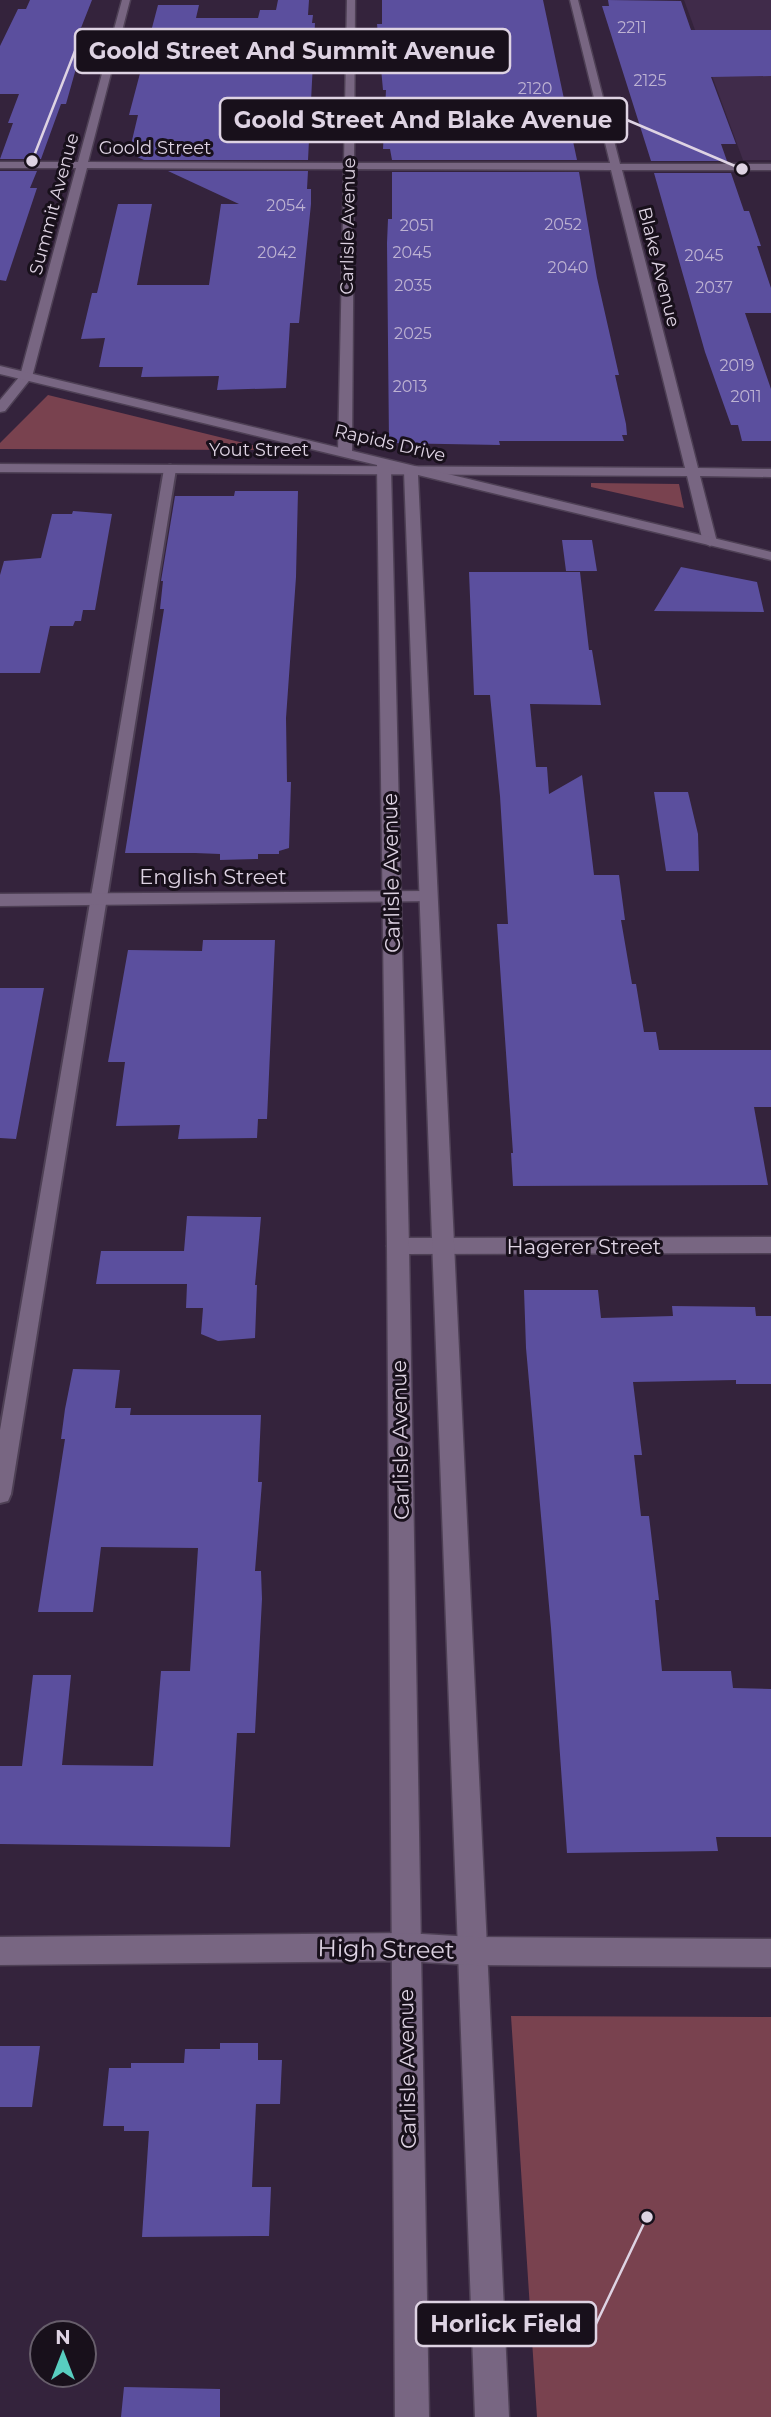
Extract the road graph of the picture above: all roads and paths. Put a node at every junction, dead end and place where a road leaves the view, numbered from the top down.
1 (126, 0) edge
2 (351, 0) edge
3 (573, 0) edge
4 (0, 164) edge
5 (82, 165) junction
6 (349, 166) junction
7 (615, 167) junction
8 (771, 167) edge
9 (0, 370) edge
10 (26, 377) junction
11 (0, 408) edge
12 (345, 453) junction
13 (384, 465) junction
14 (0, 468) edge
15 (410, 468) junction
16 (170, 469) junction
17 (693, 473) junction
18 (771, 473) edge
19 (710, 542) junction
20 (771, 556) edge
21 (427, 897) junction
22 (391, 898) junction
23 (99, 899) junction
24 (0, 900) edge
25 (771, 1245) edge
26 (398, 1246) junction
27 (441, 1247) junction
28 (0, 1494) edge
29 (405, 1947) junction
30 (0, 1951) edge
31 (473, 1951) junction
32 (771, 1952) edge
33 (412, 2417) edge
34 (492, 2417) edge

1 - 5 street, Summit Avenue
2 - 6 street, Carlisle Avenue
3 - 7 street, Blake Avenue
4 - 5 street, Goold Street
5 - 6 street, Goold Street
5 - 10 street, Summit Avenue
6 - 7 street, Goold Street
6 - 12 street, Carlisle Avenue
7 - 8 street, Goold Street
7 - 17 street, Blake Avenue
9 - 10 street, Rapids Drive
10 - 11 street, Summit Avenue
10 - 12 street, Rapids Drive
12 - 13 street, Rapids Drive
13 - 15 street, Yout Street
13 - 16 street, Yout Street
13 - 22 street, Carlisle Avenue
14 - 16 street, Yout Street
15 - 17 street, Yout Street
15 - 19 street, Rapids Drive
15 - 21 street, Carlisle Avenue
16 - 23 lane
17 - 18 street, Yout Street
17 - 19 street, Blake Avenue
19 - 20 street, Rapids Drive
21 - 22 street, English Street
21 - 27 street, Carlisle Avenue
22 - 23 street, English Street
22 - 26 street, Carlisle Avenue
23 - 24 street, English Street
23 - 28 lane
25 - 27 street, Hagerer Street
26 - 27 street, Hagerer Street
26 - 29 street, Carlisle Avenue
27 - 31 street, Carlisle Avenue
29 - 30 street, High Street
29 - 31 street, High Street
29 - 33 street, Carlisle Avenue
31 - 32 street, High Street
31 - 34 street, Carlisle Avenue

